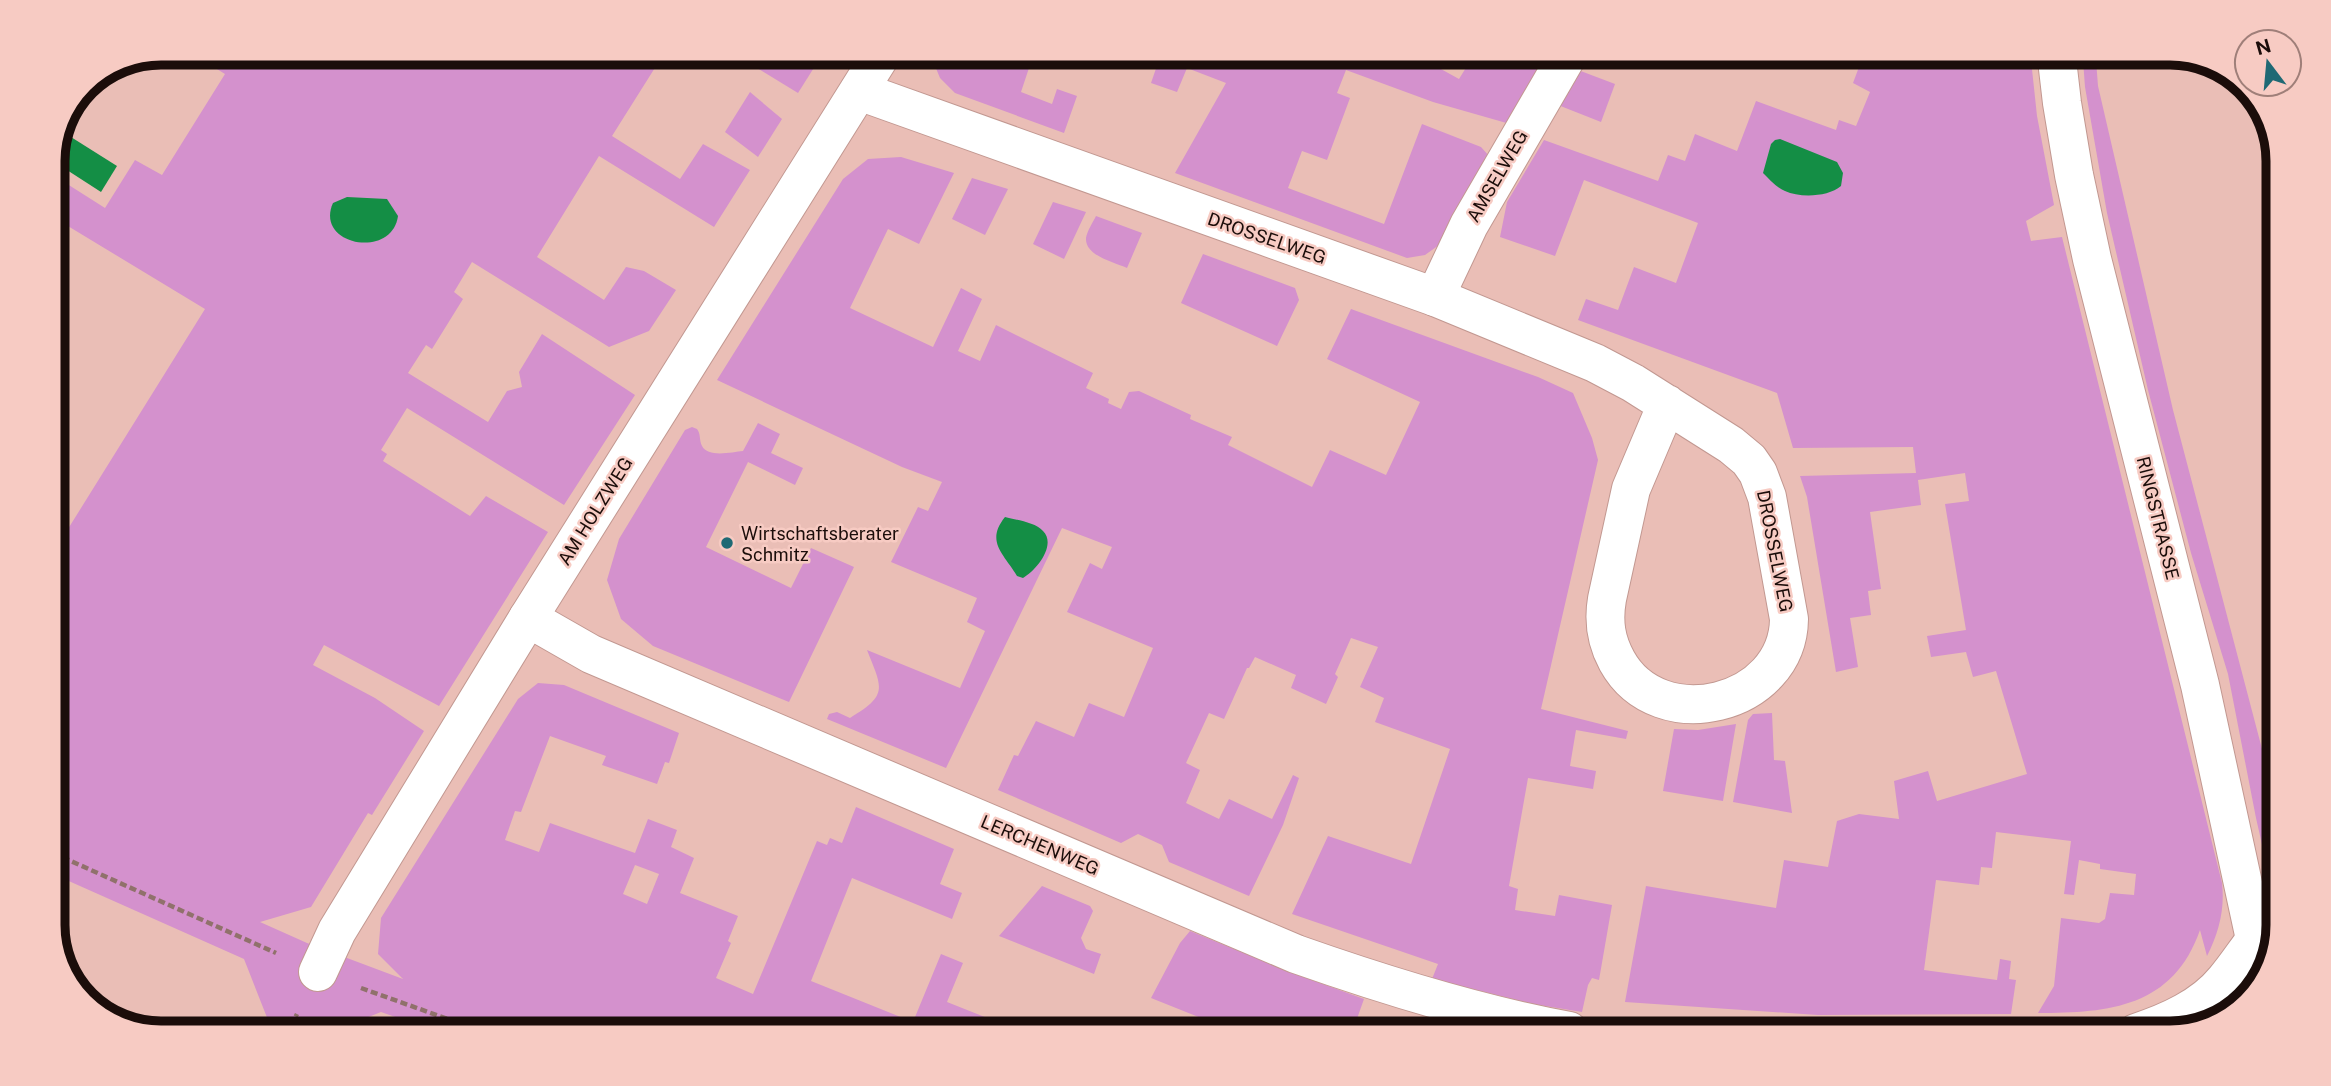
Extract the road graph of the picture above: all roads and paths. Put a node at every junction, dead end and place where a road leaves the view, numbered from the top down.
1 (875, 65) edge
2 (1562, 65) edge
3 (2058, 65) edge
4 (859, 91) junction
5 (1435, 297) junction
6 (1667, 404) junction
7 (528, 618) junction
8 (65, 858) edge
9 (2259, 958) edge
10 (318, 972) junction
11 (1450, 1017) edge
12 (453, 1021) edge
13 (1496, 1021) edge
14 (2168, 1021) edge

1 - 4 street, AM HOLZWEG
2 - 5 street, AMSELWEG
3 - 9 street, RINGSTRASSE
4 - 5 street, DROSSELWEG
4 - 7 street, AM HOLZWEG
5 - 6 street, DROSSELWEG
6 - 6 street, DROSSELWEG
7 - 10 street, AM HOLZWEG
7 - 11 street, LERCHENWEG
8 - 10 path
9 - 14 street
10 - 12 path
11 - 13 street, LERCHENWEG

